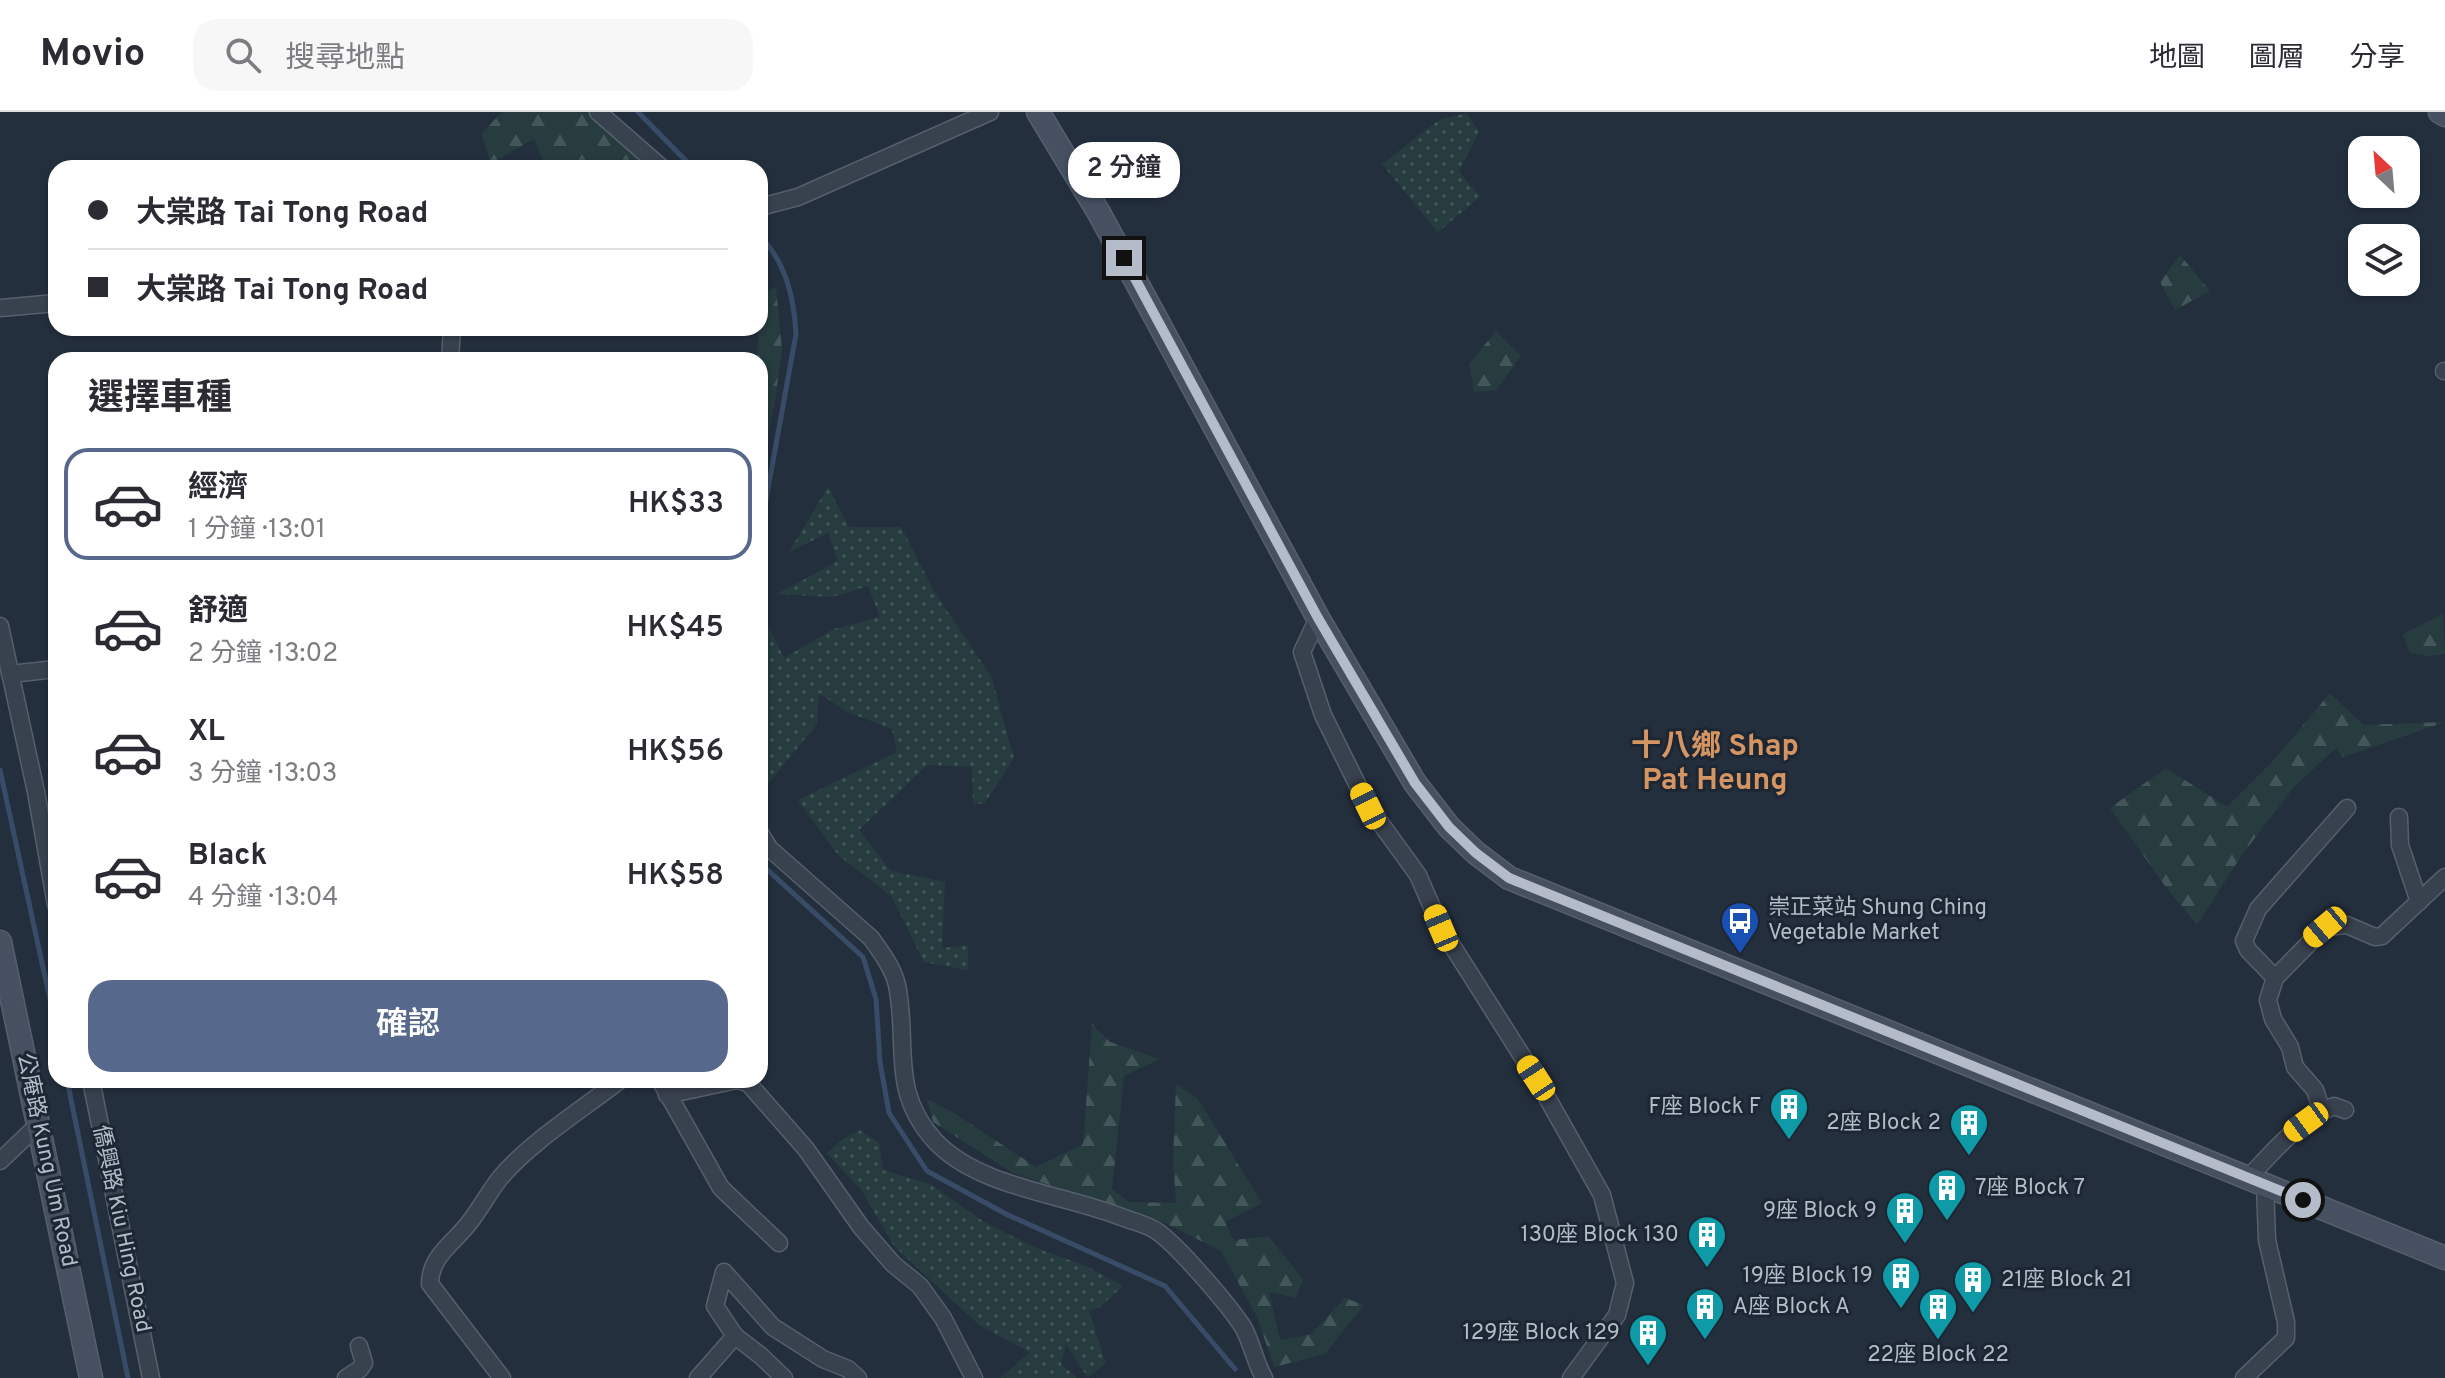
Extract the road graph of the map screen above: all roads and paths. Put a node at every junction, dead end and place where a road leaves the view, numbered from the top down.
1 (598, 112) edge
2 (990, 112) edge
3 (1038, 112) edge
4 (653, 160) edge
5 (768, 205) edge
6 (48, 304) edge
7 (0, 308) edge
8 (1318, 618) junction
9 (0, 626) edge
10 (48, 670) edge
11 (10, 674) junction
12 (2347, 808) dead end
13 (2399, 817) dead end
14 (780, 833) dead end
15 (769, 848) joint
16 (48, 860) edge
17 (2445, 877) edge
18 (2419, 902) junction
19 (0, 942) edge
20 (2275, 978) junction
21 (93, 1088) edge
22 (609, 1088) edge
23 (663, 1088) edge
24 (752, 1088) edge
25 (2345, 1110) dead end
26 (2322, 1111) junction
27 (39, 1124) junction
28 (0, 1161) edge
29 (2256, 1182) junction
30 (779, 1243) dead end
31 (2445, 1258) edge
32 (735, 1336) junction
33 (359, 1346) dead end
34 (853, 1373) edge
35 (91, 1378) edge
36 (151, 1378) edge
37 (346, 1378) edge
38 (502, 1378) edge
39 (698, 1378) edge
40 (784, 1378) edge
41 (832, 1378) edge
42 (974, 1378) edge
43 (1264, 1378) edge
44 (1571, 1378) edge
45 (2244, 1378) edge

1 - 4 street
2 - 5 street
3 - 8 street
6 - 7 street
8 - 29 street
8 - 44 street
9 - 11 street
10 - 11 street
11 - 16 street
12 - 20 street
13 - 18 street
14 - 15 street
15 - 43 street
17 - 18 street
18 - 20 street
19 - 27 street, 公庵路 Kung Um Road
20 - 26 street
21 - 36 street, 僑興路 Kiu Hing Road
22 - 38 street
23 - 30 street
24 - 42 street
25 - 26 street
26 - 29 street
27 - 28 street
27 - 35 street, 公庵路 Kung Um Road
29 - 31 street
29 - 45 street
32 - 34 street
32 - 39 street
32 - 40 street
33 - 37 street
34 - 41 street

